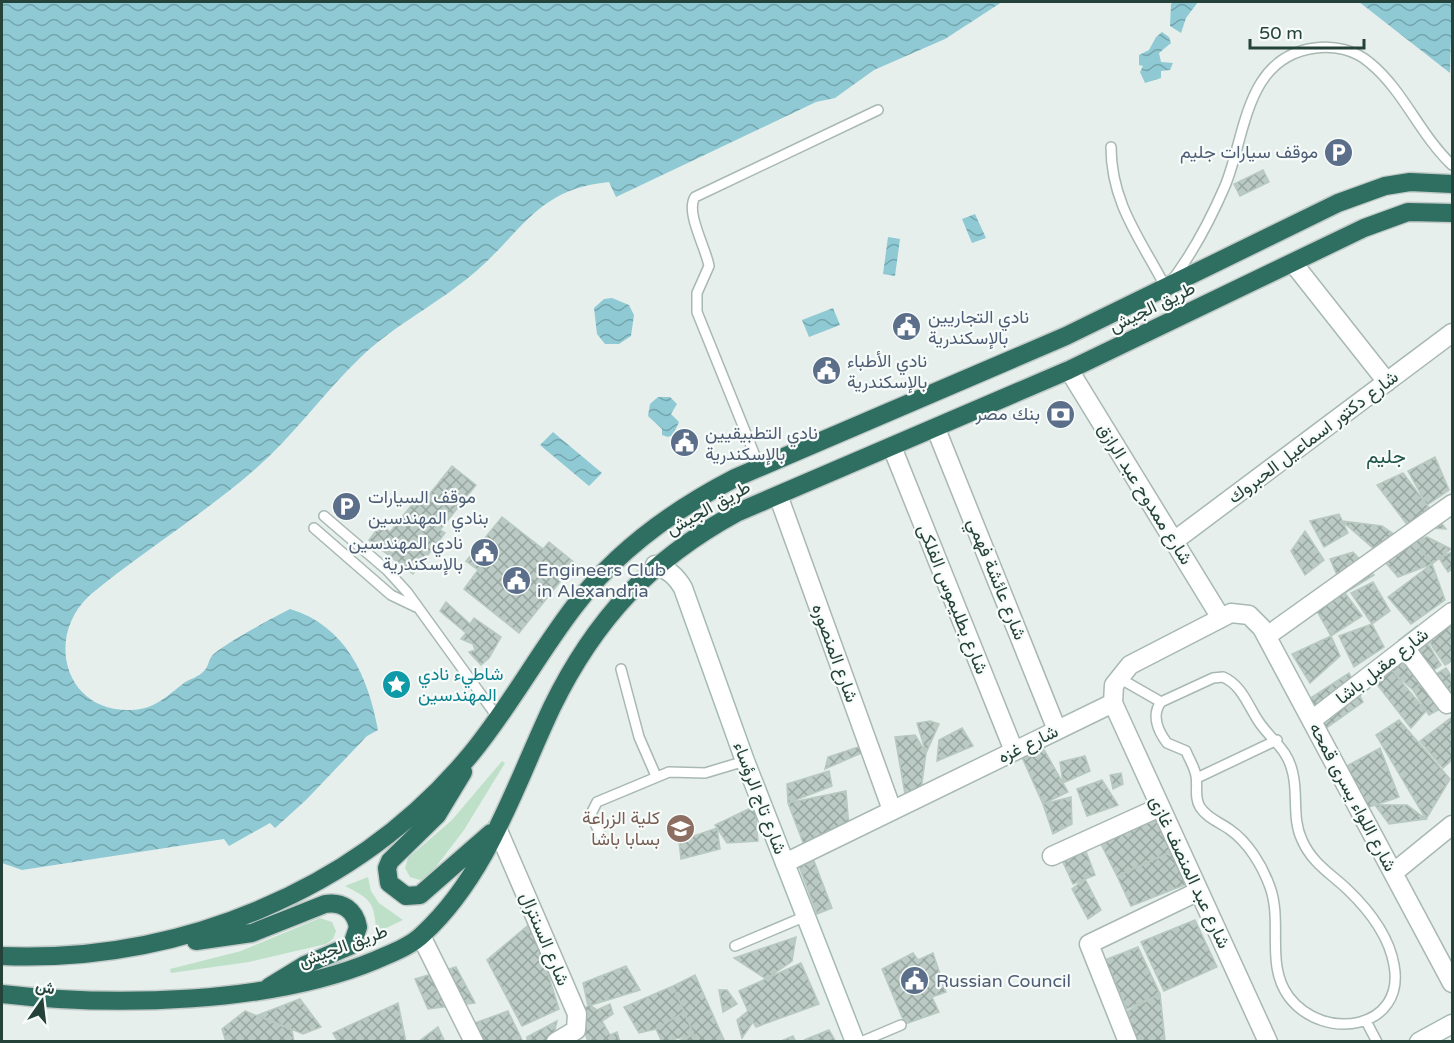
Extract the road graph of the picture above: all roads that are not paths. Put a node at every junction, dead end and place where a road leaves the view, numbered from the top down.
1 (878, 110) dead end
2 (1111, 147) dead end
3 (1452, 165) edge
4 (1452, 184) edge
5 (1452, 213) edge
6 (1293, 263) junction
7 (1166, 288) junction
8 (1452, 333) edge
9 (1069, 370) junction
10 (1387, 382) junction
11 (936, 429) junction
12 (892, 447) junction
13 (760, 468) junction
14 (777, 495) junction
15 (1452, 504) edge
16 (324, 516) dead end
17 (314, 528) dead end
18 (1174, 541) junction
19 (656, 565) junction
20 (416, 607) junction
21 (1452, 612) edge
22 (1221, 618) junction
23 (1267, 636) junction
24 (1405, 648) junction
25 (621, 669) dead end
26 (1118, 677) junction
27 (1161, 702) junction
28 (1113, 703) junction
29 (1447, 704) dead end
30 (498, 718) junction
31 (1312, 720) junction
32 (1057, 730) junction
33 (1277, 740) junction
34 (1014, 751) junction
35 (471, 754) junction
36 (745, 761) junction
37 (656, 776) junction
38 (1197, 778) junction
39 (1160, 807) junction
40 (892, 810) junction
41 (1452, 825) edge
42 (497, 828) junction
43 (602, 839) dead end
44 (1052, 856) dead end
45 (785, 863) junction
46 (1393, 873) junction
47 (1199, 891) junction
48 (806, 916) junction
49 (421, 936) junction
50 (162, 942) junction
51 (735, 946) dead end
52 (2, 956) edge
53 (1452, 983) edge
54 (263, 991) junction
55 (2, 994) edge
56 (1366, 1021) junction
57 (1452, 1024) edge
58 (901, 1025) dead end
59 (473, 1041) edge
60 (556, 1041) edge
61 (855, 1041) edge
62 (861, 1041) edge
63 (1128, 1041) edge
64 (1268, 1041) edge
65 (1377, 1041) edge
66 (1419, 1041) edge

1 - 13 lane
2 - 7 lane
3 - 7 lane
4 - 7 highway, طريق الجيش
5 - 6 highway, طريق الجيش
6 - 9 highway, طريق الجيش
6 - 10 street
7 - 13 highway, طريق الجيش
8 - 10 street, شارع دكتور اسماعيل الحبروك
9 - 11 highway, طريق الجيش
9 - 18 street, شارع ممدوح عبد الرازق
10 - 18 street, شارع دكتور اسماعيل الحبروك
11 - 12 highway, طريق الجيش
11 - 32 street, شارع عائشة فهمي
12 - 14 highway, طريق الجيش
12 - 34 street, شارع بطليموس الفلكى
13 - 30 highway, طريق الجيش
14 - 19 highway, طريق الجيش
14 - 40 street, شارع المنصوره
15 - 23 street
16 - 20 lane
17 - 20 lane
18 - 22 street, شارع ممدوح عبد الرازق
19 - 36 street, شارع تاج الرؤساء
19 - 42 highway, طريق الجيش
20 - 30 lane
21 - 24 street, شارع مقبل باشا
22 - 23 street, شارع اللواء يسرى قمحه
22 - 26 street
23 - 31 street, شارع اللواء يسرى قمحه
24 - 29 street
24 - 31 street, شارع مقبل باشا
25 - 37 lane
26 - 27 lane
26 - 28 street
27 - 33 lane
27 - 38 lane
28 - 32 street, شارع غزه
28 - 39 street, شارع عبد المنصف غازى
30 - 35 highway, طريق الجيش
31 - 46 street, شارع اللواء يسرى قمحه
32 - 34 street, شارع غزه
33 - 38 lane
33 - 56 lane
34 - 40 street, شارع غزه
35 - 42 highway
35 - 50 highway, طريق الجيش
36 - 37 lane
36 - 45 street, شارع تاج الرؤساء
37 - 43 lane
38 - 56 lane
39 - 44 street
39 - 47 street, شارع عبد المنصف غازى
40 - 45 street, شارع غزه
41 - 46 street
42 - 49 highway, طريق الجيش
42 - 60 street, شارع السنترال
45 - 48 street, شارع تاج الرؤساء
46 - 53 street, شارع اللواء يسرى قمحه
47 - 63 street
47 - 64 street, شارع عبد المنصف غازى
48 - 51 lane
48 - 61 street, شارع تاج الرؤساء
49 - 54 highway, طريق الجيش
49 - 59 street
50 - 52 highway, طريق الجيش
50 - 54 highway
54 - 55 highway, طريق الجيش
56 - 65 lane
57 - 66 street
58 - 62 lane

